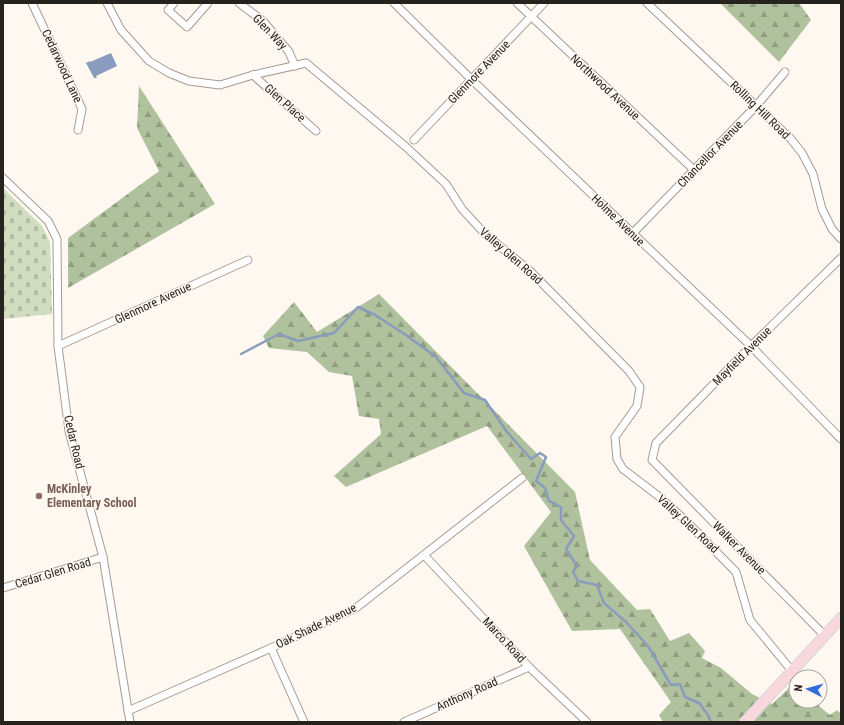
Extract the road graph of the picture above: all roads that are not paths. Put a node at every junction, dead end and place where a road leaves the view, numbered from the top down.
1 (32, 3) edge
2 (107, 3) edge
3 (174, 3) edge
4 (208, 3) edge
5 (239, 3) edge
6 (394, 3) edge
7 (517, 3) edge
8 (544, 3) edge
9 (647, 3) edge
10 (531, 17) junction
11 (295, 66) junction
12 (785, 72) dead end
13 (253, 75) junction
14 (472, 80) junction
15 (756, 106) junction
16 (78, 130) dead end
17 (316, 131) dead end
18 (414, 140) dead end
19 (694, 170) junction
20 (3, 178) edge
21 (632, 234) junction
22 (841, 239) edge
23 (841, 258) edge
24 (248, 260) dead end
25 (58, 346) junction
26 (751, 346) junction
27 (841, 439) edge
28 (652, 460) joint
29 (522, 478) dead end
30 (424, 555) junction
31 (103, 557) junction
32 (3, 588) edge
33 (841, 618) edge
34 (825, 636) junction
35 (271, 648) junction
36 (529, 667) junction
37 (790, 669) edge
38 (794, 669) edge
39 (788, 675) edge
40 (128, 711) junction
41 (130, 722) edge
42 (304, 722) edge
43 (404, 722) edge
44 (587, 722) edge
45 (745, 722) edge

1 - 16 street, Cedarwood Lane
2 - 13 street, Valley Glen Road
3 - 4 street
5 - 11 street, Glen Way
6 - 14 street, Holme Avenue
7 - 10 street, Northwood Avenue
8 - 10 street, Glenmore Avenue
9 - 15 street, Rolling Hill Road
10 - 14 street, Glenmore Avenue
10 - 19 street, Northwood Avenue
11 - 13 street, Valley Glen Road
11 - 37 street, Valley Glen Road
12 - 15 street, Chancellor Avenue
13 - 17 street, Glen Place
14 - 18 street, Glenmore Avenue
14 - 21 street, Holme Avenue
15 - 19 street, Chancellor Avenue
15 - 22 street, Rolling Hill Road
19 - 21 street, Chancellor Avenue
20 - 25 street, Cedar Road
21 - 26 street, Holme Avenue
23 - 26 street, Mayfield Avenue
24 - 25 street, Glenmore Avenue
25 - 31 street, Cedar Road
26 - 27 street, Holme Avenue
26 - 28 street, Mayfield Avenue
28 - 34 street, Walker Avenue
29 - 30 street, Oak Shade Avenue
30 - 35 street, Oak Shade Avenue
30 - 36 street, Marco Road
31 - 32 street, Cedar Glen Road
31 - 40 street, Cedar Road
33 - 34 main road
34 - 38 main road
35 - 40 street, Oak Shade Avenue
35 - 42 street
36 - 43 street, Anthony Road
36 - 44 street, Marco Road
39 - 45 main road
40 - 41 street, Cedar Road

